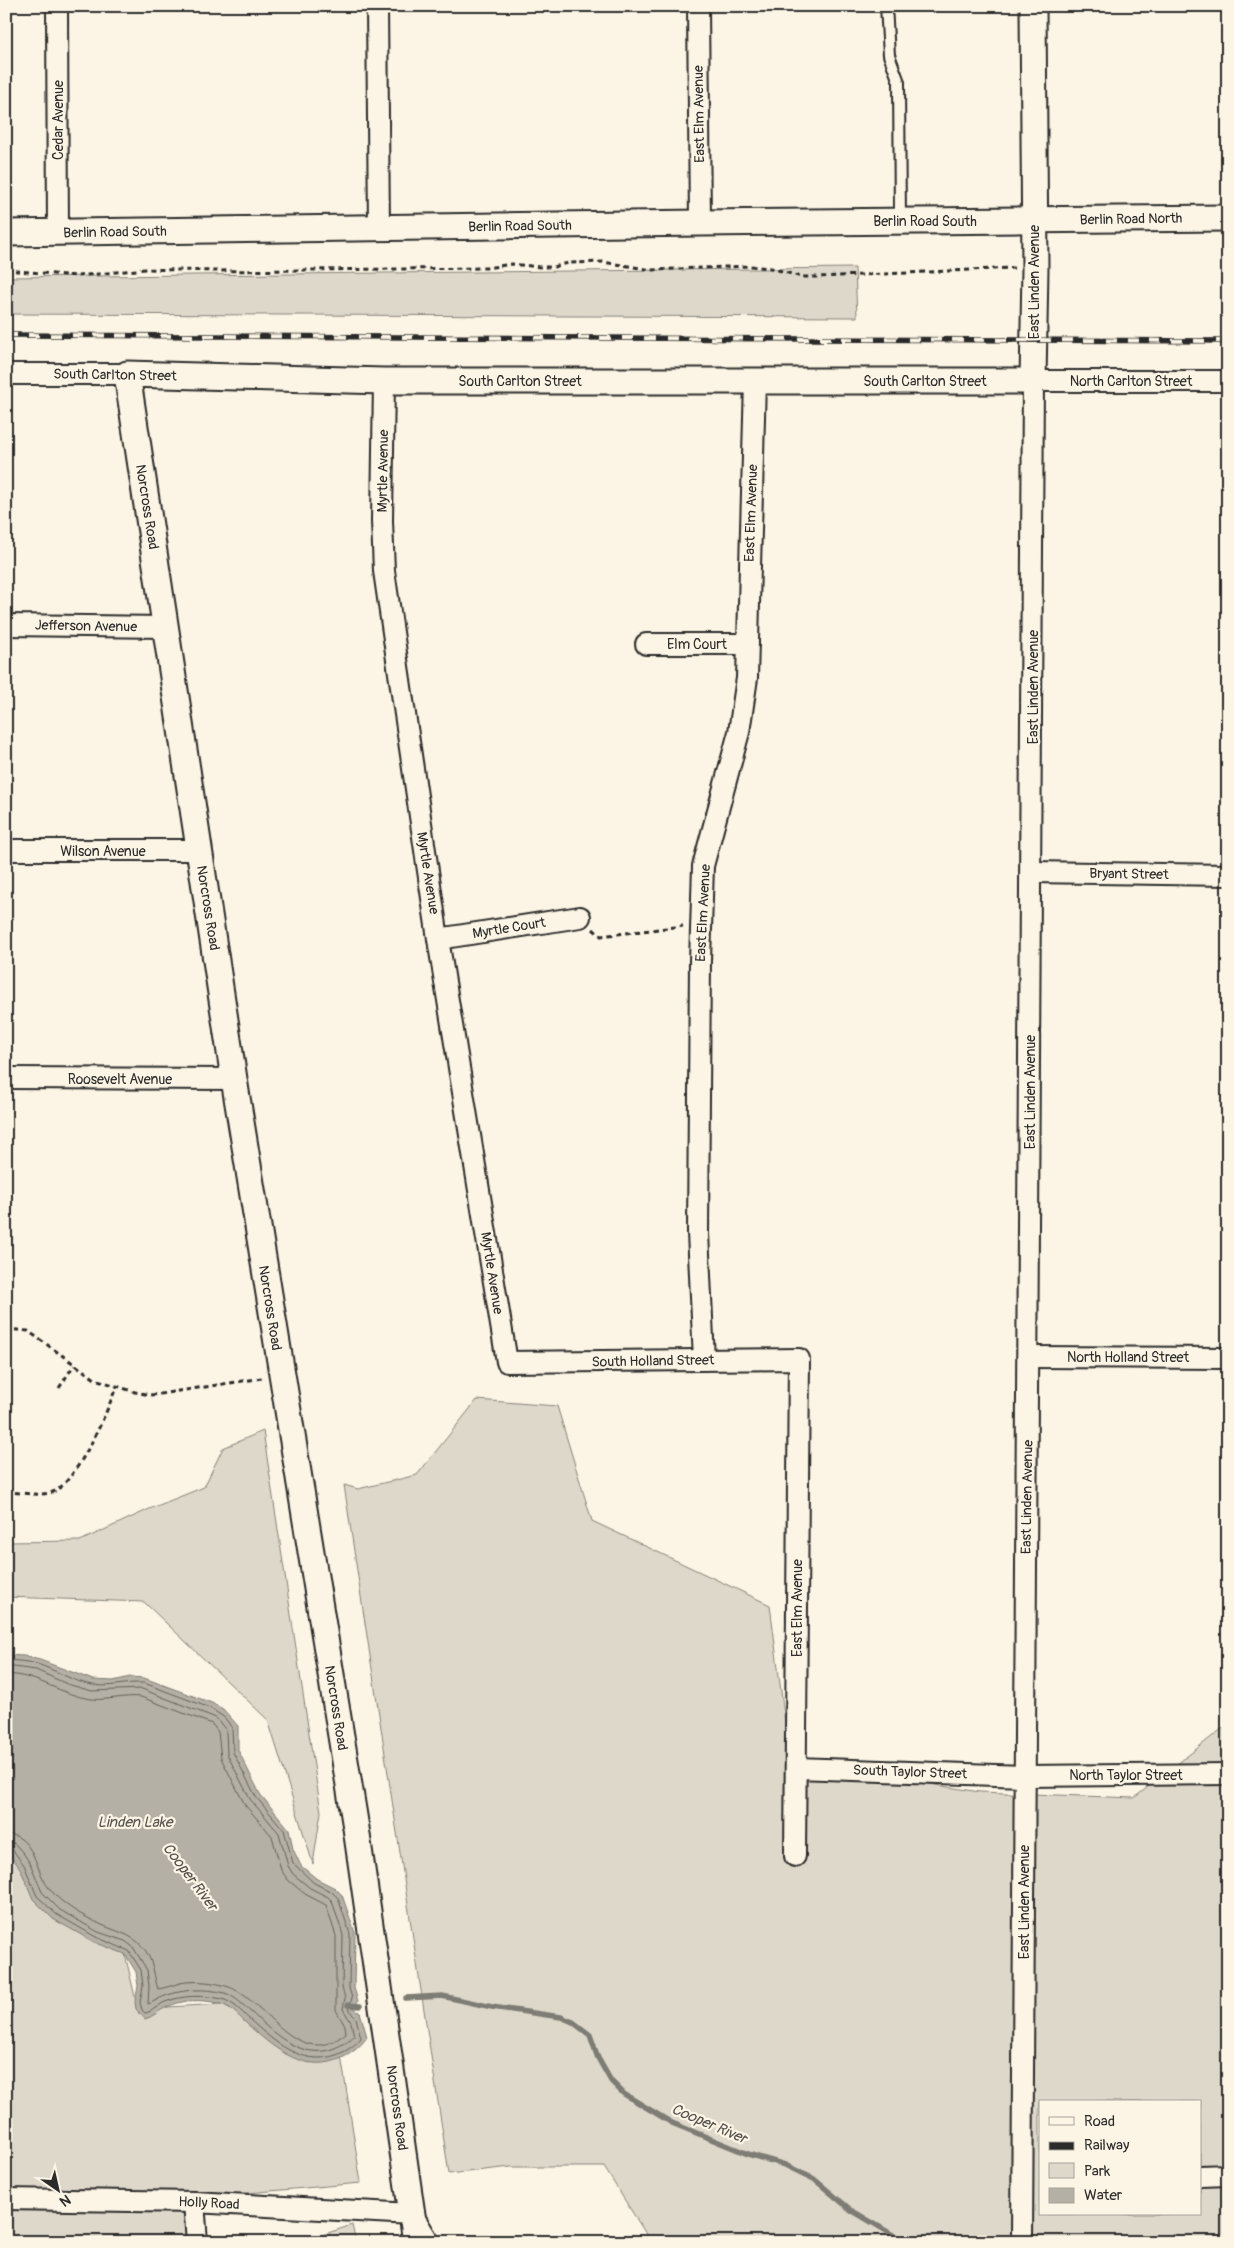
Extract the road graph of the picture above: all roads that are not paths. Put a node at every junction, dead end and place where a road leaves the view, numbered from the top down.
1 (57, 6) edge
2 (377, 6) edge
3 (698, 6) edge
4 (886, 6) edge
5 (1033, 6) edge
6 (1228, 218) edge
7 (1034, 220) junction
8 (900, 221) junction
9 (700, 223) junction
10 (379, 228) junction
11 (6, 233) edge
12 (58, 233) junction
13 (6, 374) edge
14 (127, 374) junction
15 (384, 381) junction
16 (755, 381) junction
17 (1034, 381) junction
18 (1228, 381) edge
19 (6, 625) edge
20 (165, 627) junction
21 (646, 644) dead end
22 (748, 644) junction
23 (6, 850) edge
24 (199, 850) junction
25 (1031, 872) junction
26 (1228, 875) edge
27 (580, 917) road end
28 (438, 939) junction
29 (6, 1078) edge
30 (234, 1079) junction
31 (1029, 1357) junction
32 (1228, 1358) edge
33 (799, 1359) joint
34 (704, 1360) junction
35 (507, 1362) joint
36 (796, 1768) junction
37 (1228, 1774) edge
38 (1025, 1776) junction
39 (795, 1856) dead end
40 (1202, 2176) edge
41 (1228, 2176) edge
42 (1032, 2178) edge
43 (6, 2199) edge
44 (194, 2202) junction
45 (412, 2214) junction
46 (197, 2242) edge
47 (416, 2242) edge
48 (429, 2242) edge
49 (1022, 2242) edge

1 - 12 street, Cedar Avenue
2 - 10 street
3 - 9 street, East Elm Avenue
4 - 8 lane
5 - 7 street, East Linden Avenue
6 - 7 street, Berlin Road North
7 - 8 street, Berlin Road South
7 - 17 street, East Linden Avenue
8 - 9 street, Berlin Road South
9 - 10 street, Berlin Road South
10 - 12 street, Berlin Road South
11 - 12 street, Berlin Road South
13 - 14 street, South Carlton Street
14 - 15 street, South Carlton Street
14 - 20 street, Norcross Road
15 - 16 street, South Carlton Street
15 - 28 street, Myrtle Avenue
16 - 17 street, South Carlton Street
16 - 22 street, East Elm Avenue
17 - 18 street, North Carlton Street
17 - 25 street, East Linden Avenue
19 - 20 street, Jefferson Avenue
20 - 24 street, Norcross Road
21 - 22 street, Elm Court
22 - 34 street, East Elm Avenue
23 - 24 street, Wilson Avenue
24 - 30 street, Norcross Road
25 - 26 street, Bryant Street
25 - 31 street, East Linden Avenue
27 - 28 street, Myrtle Court
28 - 35 street, Myrtle Avenue
29 - 30 street, Roosevelt Avenue
30 - 45 street, Norcross Road
31 - 32 street, North Holland Street
31 - 38 street, East Linden Avenue
33 - 34 street, South Holland Street
33 - 36 street, East Elm Avenue
34 - 35 street, South Holland Street
36 - 38 street, South Taylor Street
36 - 39 street, East Elm Avenue
37 - 38 street, North Taylor Street
38 - 42 street, East Linden Avenue
40 - 41 street
42 - 49 street, East Linden Avenue
43 - 44 street, Holly Road
44 - 45 street, Holly Road
44 - 46 street
45 - 47 street, Norcross Road
45 - 48 street

